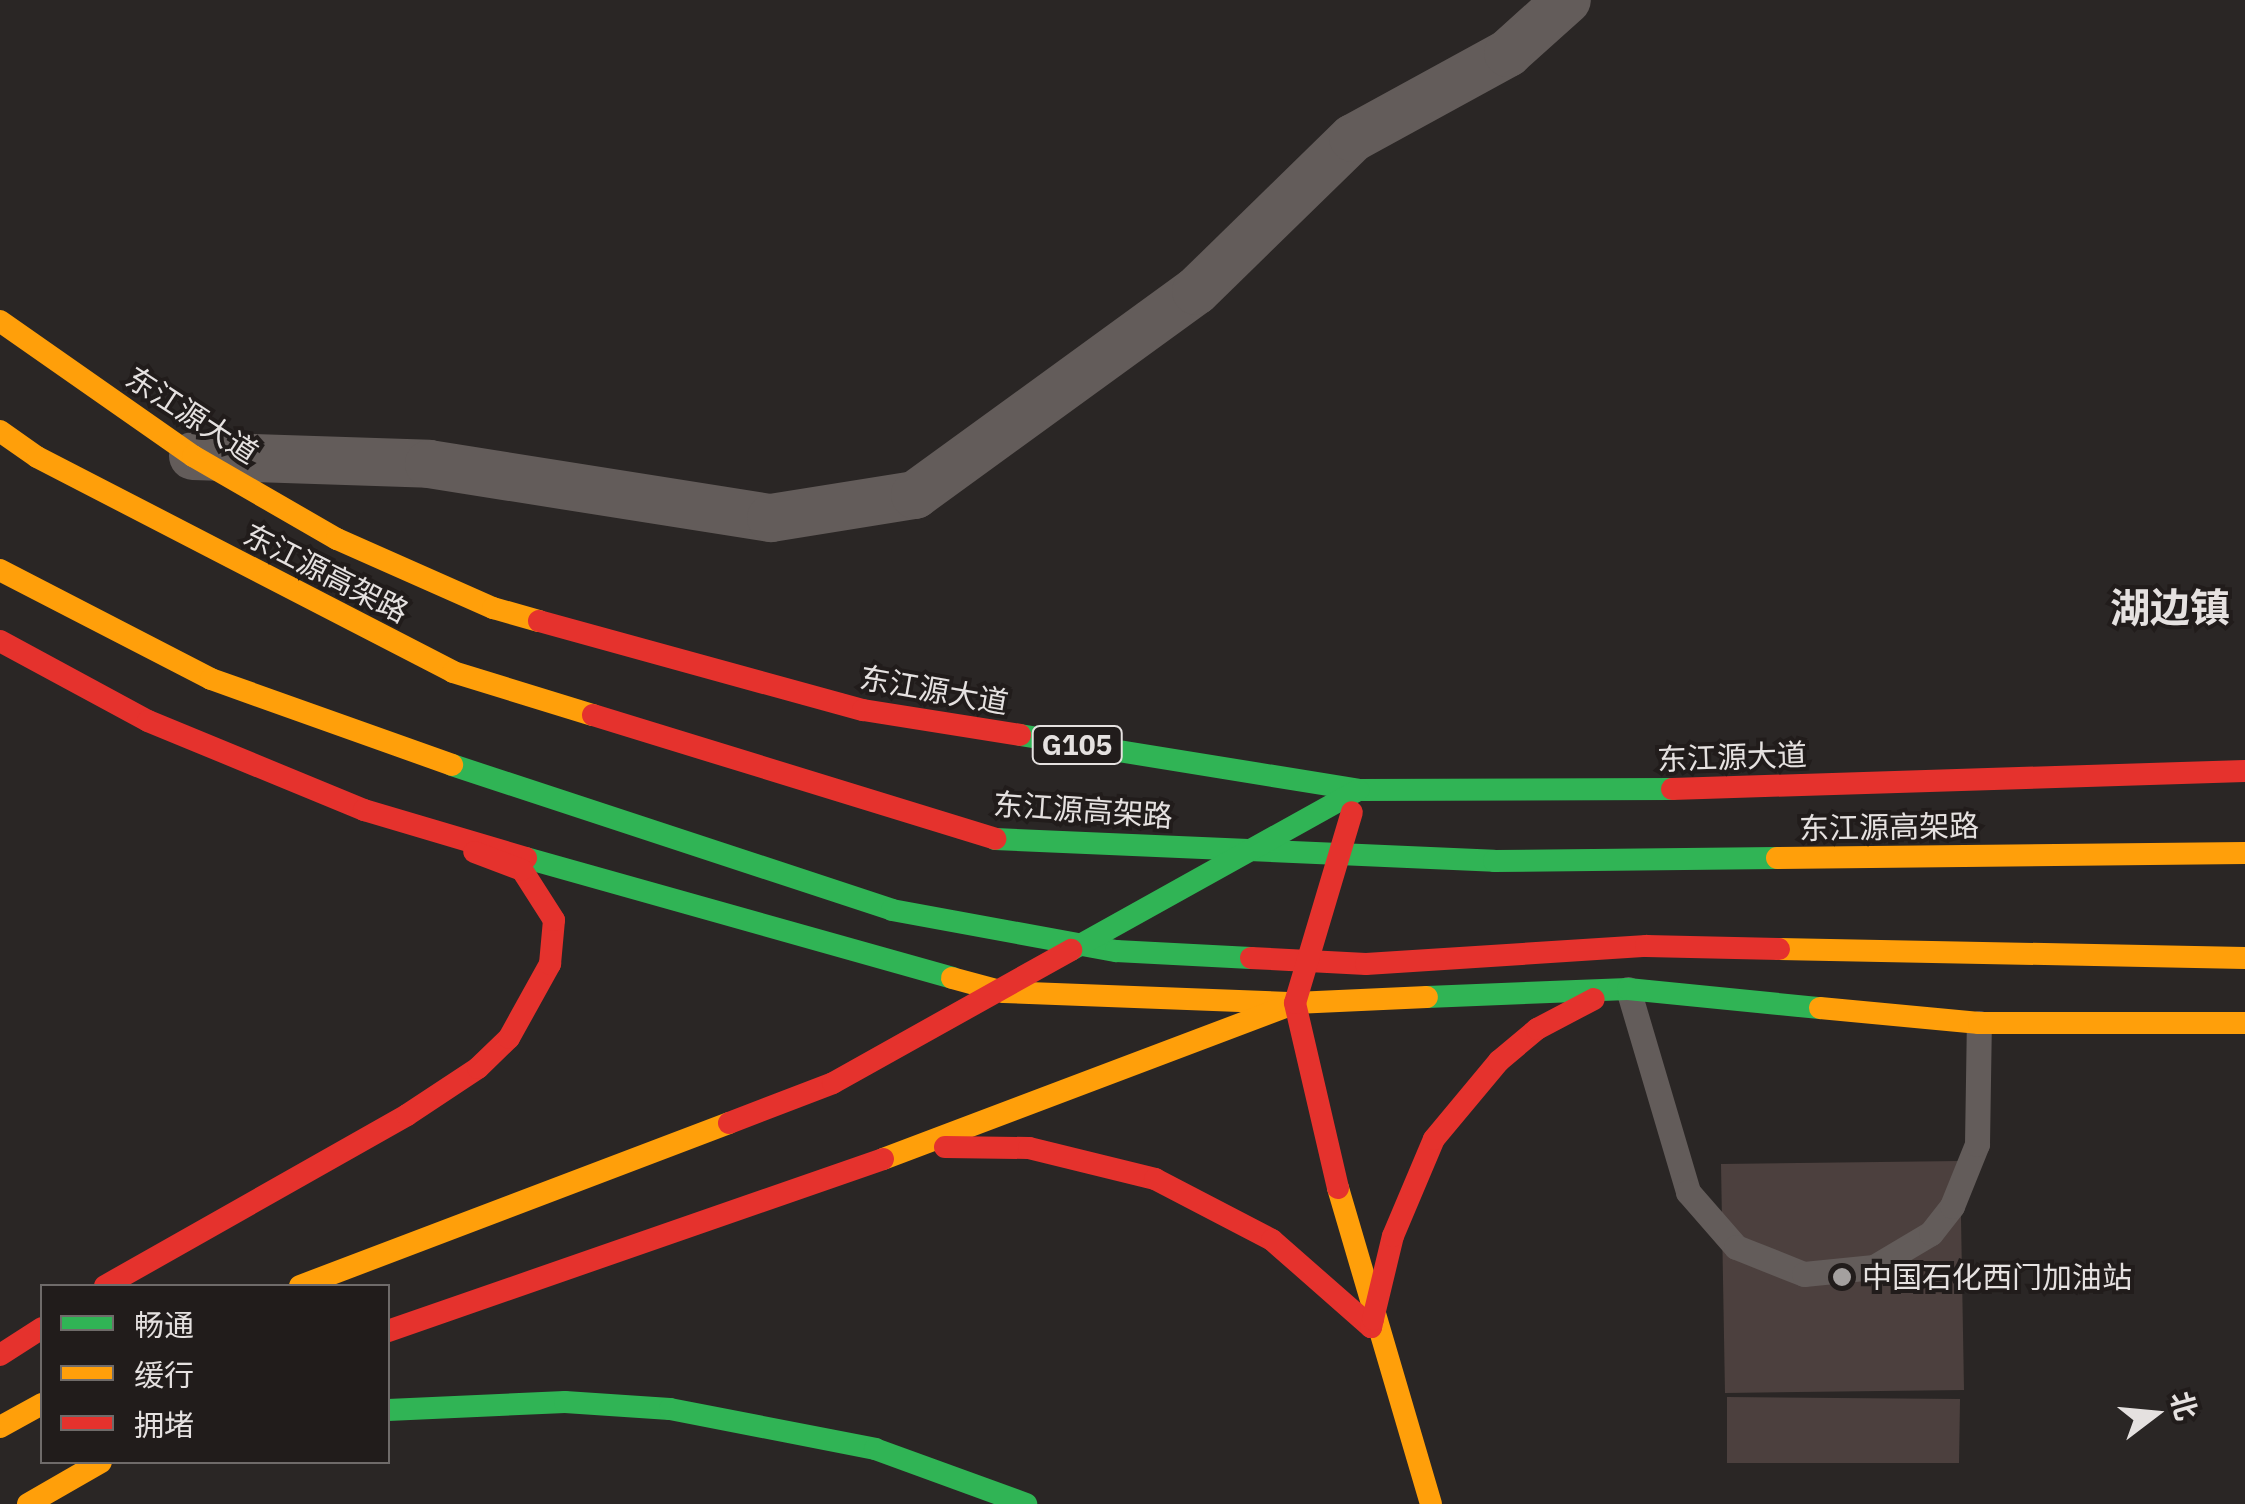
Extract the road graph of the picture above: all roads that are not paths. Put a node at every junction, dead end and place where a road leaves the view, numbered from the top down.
1 (1567, 0) edge
2 (0, 321) edge
3 (0, 431) edge
4 (192, 456) junction
5 (0, 570) edge
6 (0, 641) edge
7 (2245, 770) edge
8 (1358, 790) junction
9 (364, 810) junction
10 (2245, 853) edge
11 (2245, 958) edge
12 (1628, 989) junction
13 (1004, 992) junction
14 (1296, 1003) junction
15 (1979, 1023) junction
16 (2245, 1023) edge
17 (898, 1152) junction
18 (108, 1284) edge
19 (305, 1284) edge
20 (1373, 1319) junction
21 (40, 1329) edge
22 (390, 1330) edge
23 (0, 1355) edge
24 (40, 1405) edge
25 (390, 1410) edge
26 (0, 1426) edge
27 (98, 1464) edge
28 (28, 1504) edge
29 (1026, 1504) edge
30 (1431, 1504) edge

1 - 4 street
2 - 4 main road, 东江源大道 / G105
3 - 10 main road, 东江源高架路
4 - 8 main road, 东江源大道 / G105
5 - 11 main road
6 - 9 main road
7 - 8 main road, 东江源大道 / G105
8 - 13 main road
8 - 14 main road
9 - 13 main road
9 - 18 main road
12 - 14 main road
12 - 15 main road
12 - 15 lane
12 - 20 main road
13 - 14 main road
13 - 19 main road
14 - 17 main road
14 - 20 main road
15 - 16 main road
17 - 20 main road
17 - 22 main road
20 - 30 main road
21 - 23 main road
24 - 26 main road
25 - 29 main road
27 - 28 main road

